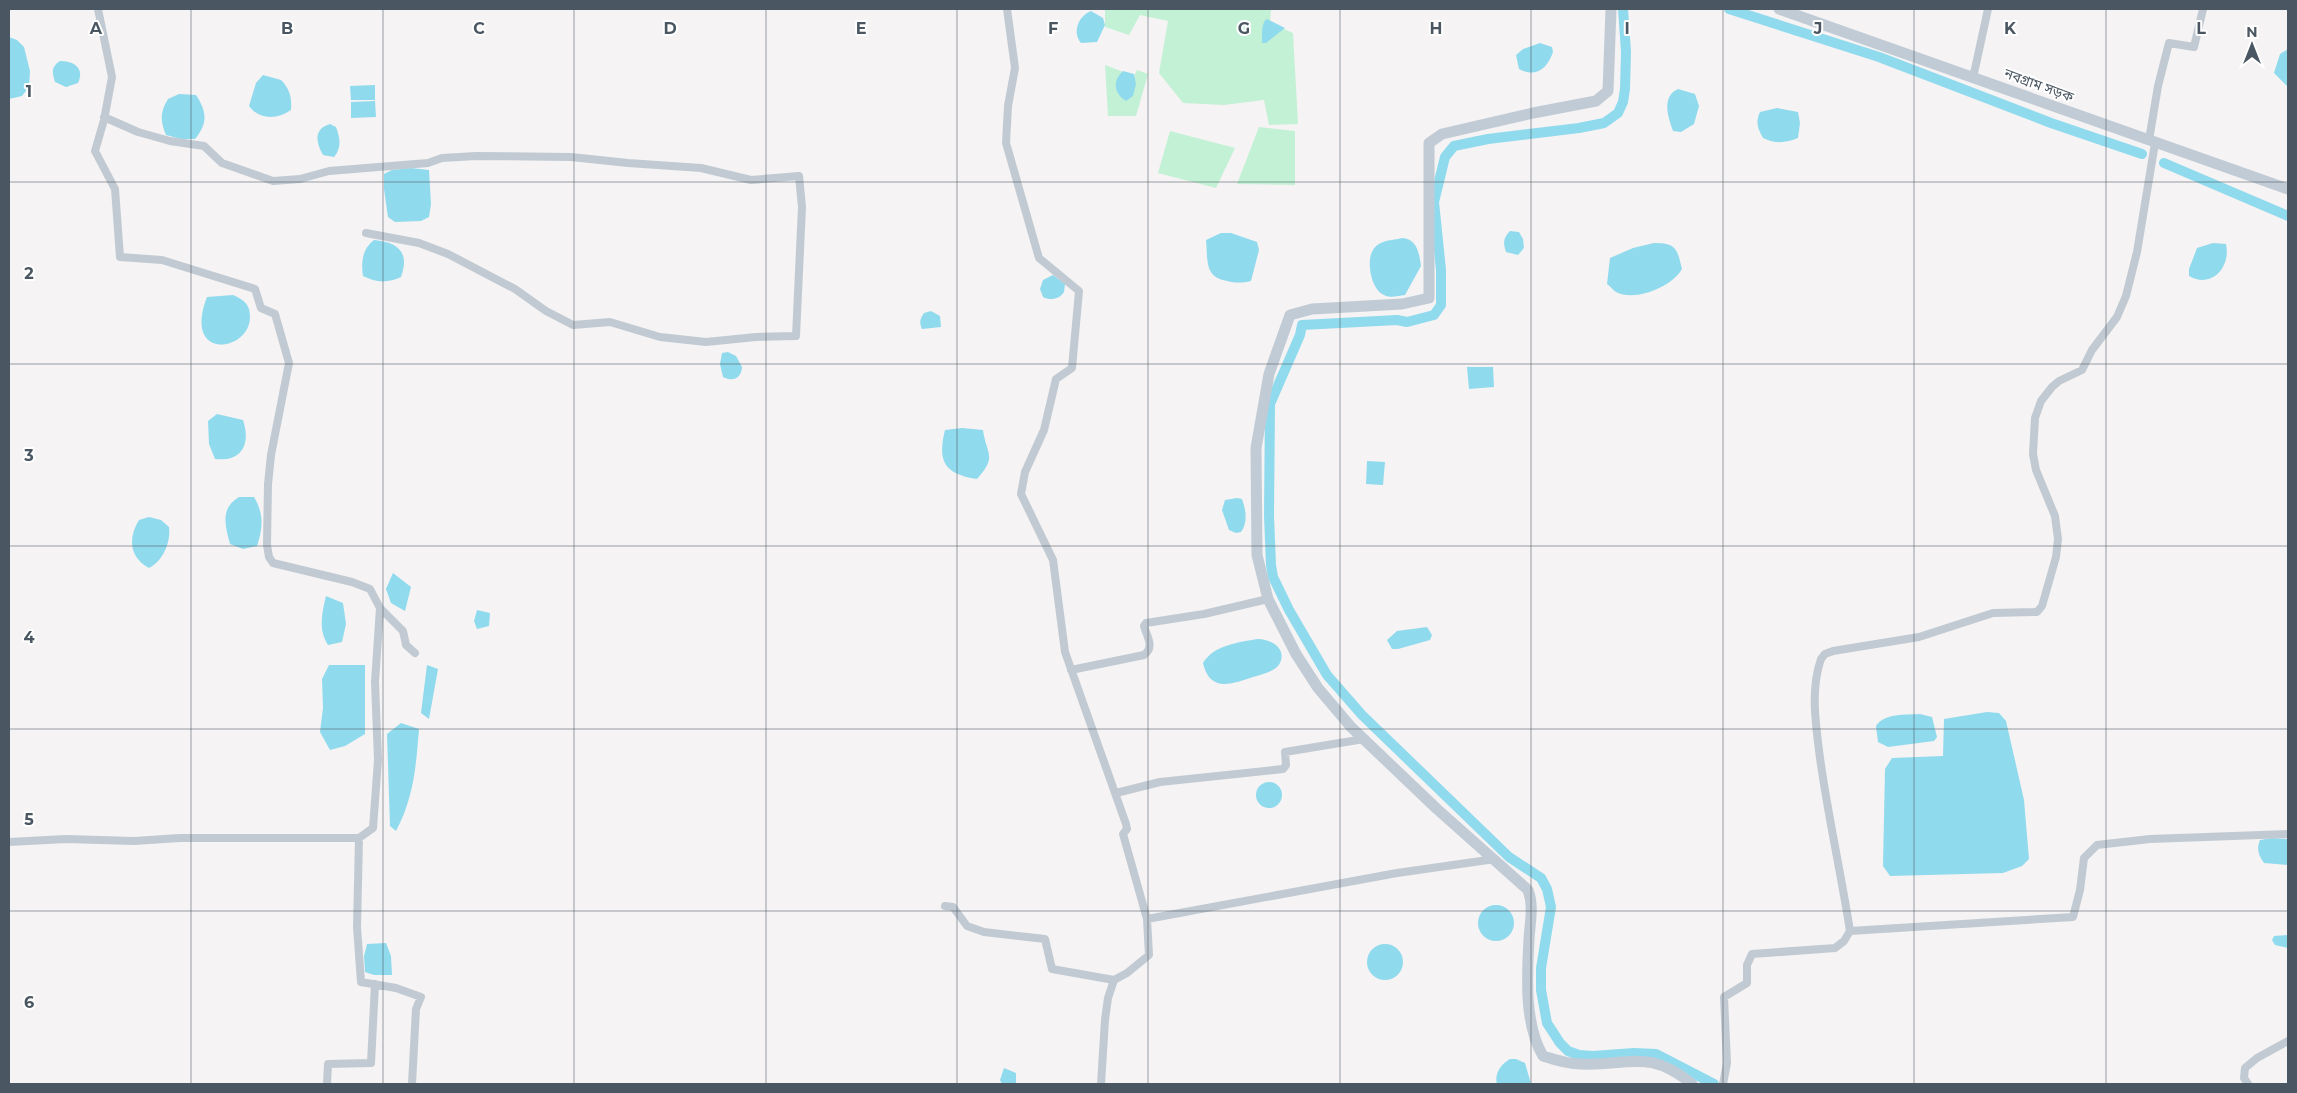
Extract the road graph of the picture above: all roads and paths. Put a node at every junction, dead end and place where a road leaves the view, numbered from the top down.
1 (98, 9) edge
2 (1007, 9) edge
3 (1611, 9) edge
4 (1779, 9) edge
5 (1988, 9) edge
6 (2203, 9) edge
7 (1973, 78) junction
8 (104, 117) junction
9 (2152, 142) junction
10 (2288, 189) edge
11 (366, 233) dead end
12 (1268, 600) junction
13 (380, 608) junction
14 (415, 653) dead end
15 (1071, 670) junction
16 (1364, 739) junction
17 (1116, 793) junction
18 (2288, 834) edge
19 (359, 838) junction
20 (9, 842) edge
21 (1495, 859) junction
22 (945, 906) dead end
23 (1147, 918) junction
24 (1850, 931) junction
25 (1114, 980) junction
26 (375, 984) junction
27 (2288, 1041) edge
28 (327, 1084) edge
29 (412, 1084) edge
30 (1101, 1084) edge
31 (1692, 1084) edge
32 (1723, 1084) edge
33 (2248, 1084) edge

1 - 8 street
2 - 15 street
3 - 12 street
4 - 7 street, নবগ্রাম সড়ক
5 - 7 street
6 - 9 street
7 - 9 street, নবগ্রাম সড়ক
8 - 11 street
8 - 13 street
9 - 10 street, নবগ্রাম সড়ক
9 - 24 street
12 - 15 street
12 - 16 street
13 - 14 street
13 - 19 street
15 - 17 street
16 - 17 street
16 - 21 street
17 - 23 street
18 - 24 street
19 - 20 street
19 - 26 street
21 - 23 street
21 - 31 street
22 - 25 street
23 - 25 street
24 - 32 street
25 - 30 street
26 - 28 street
26 - 29 street
27 - 33 street

